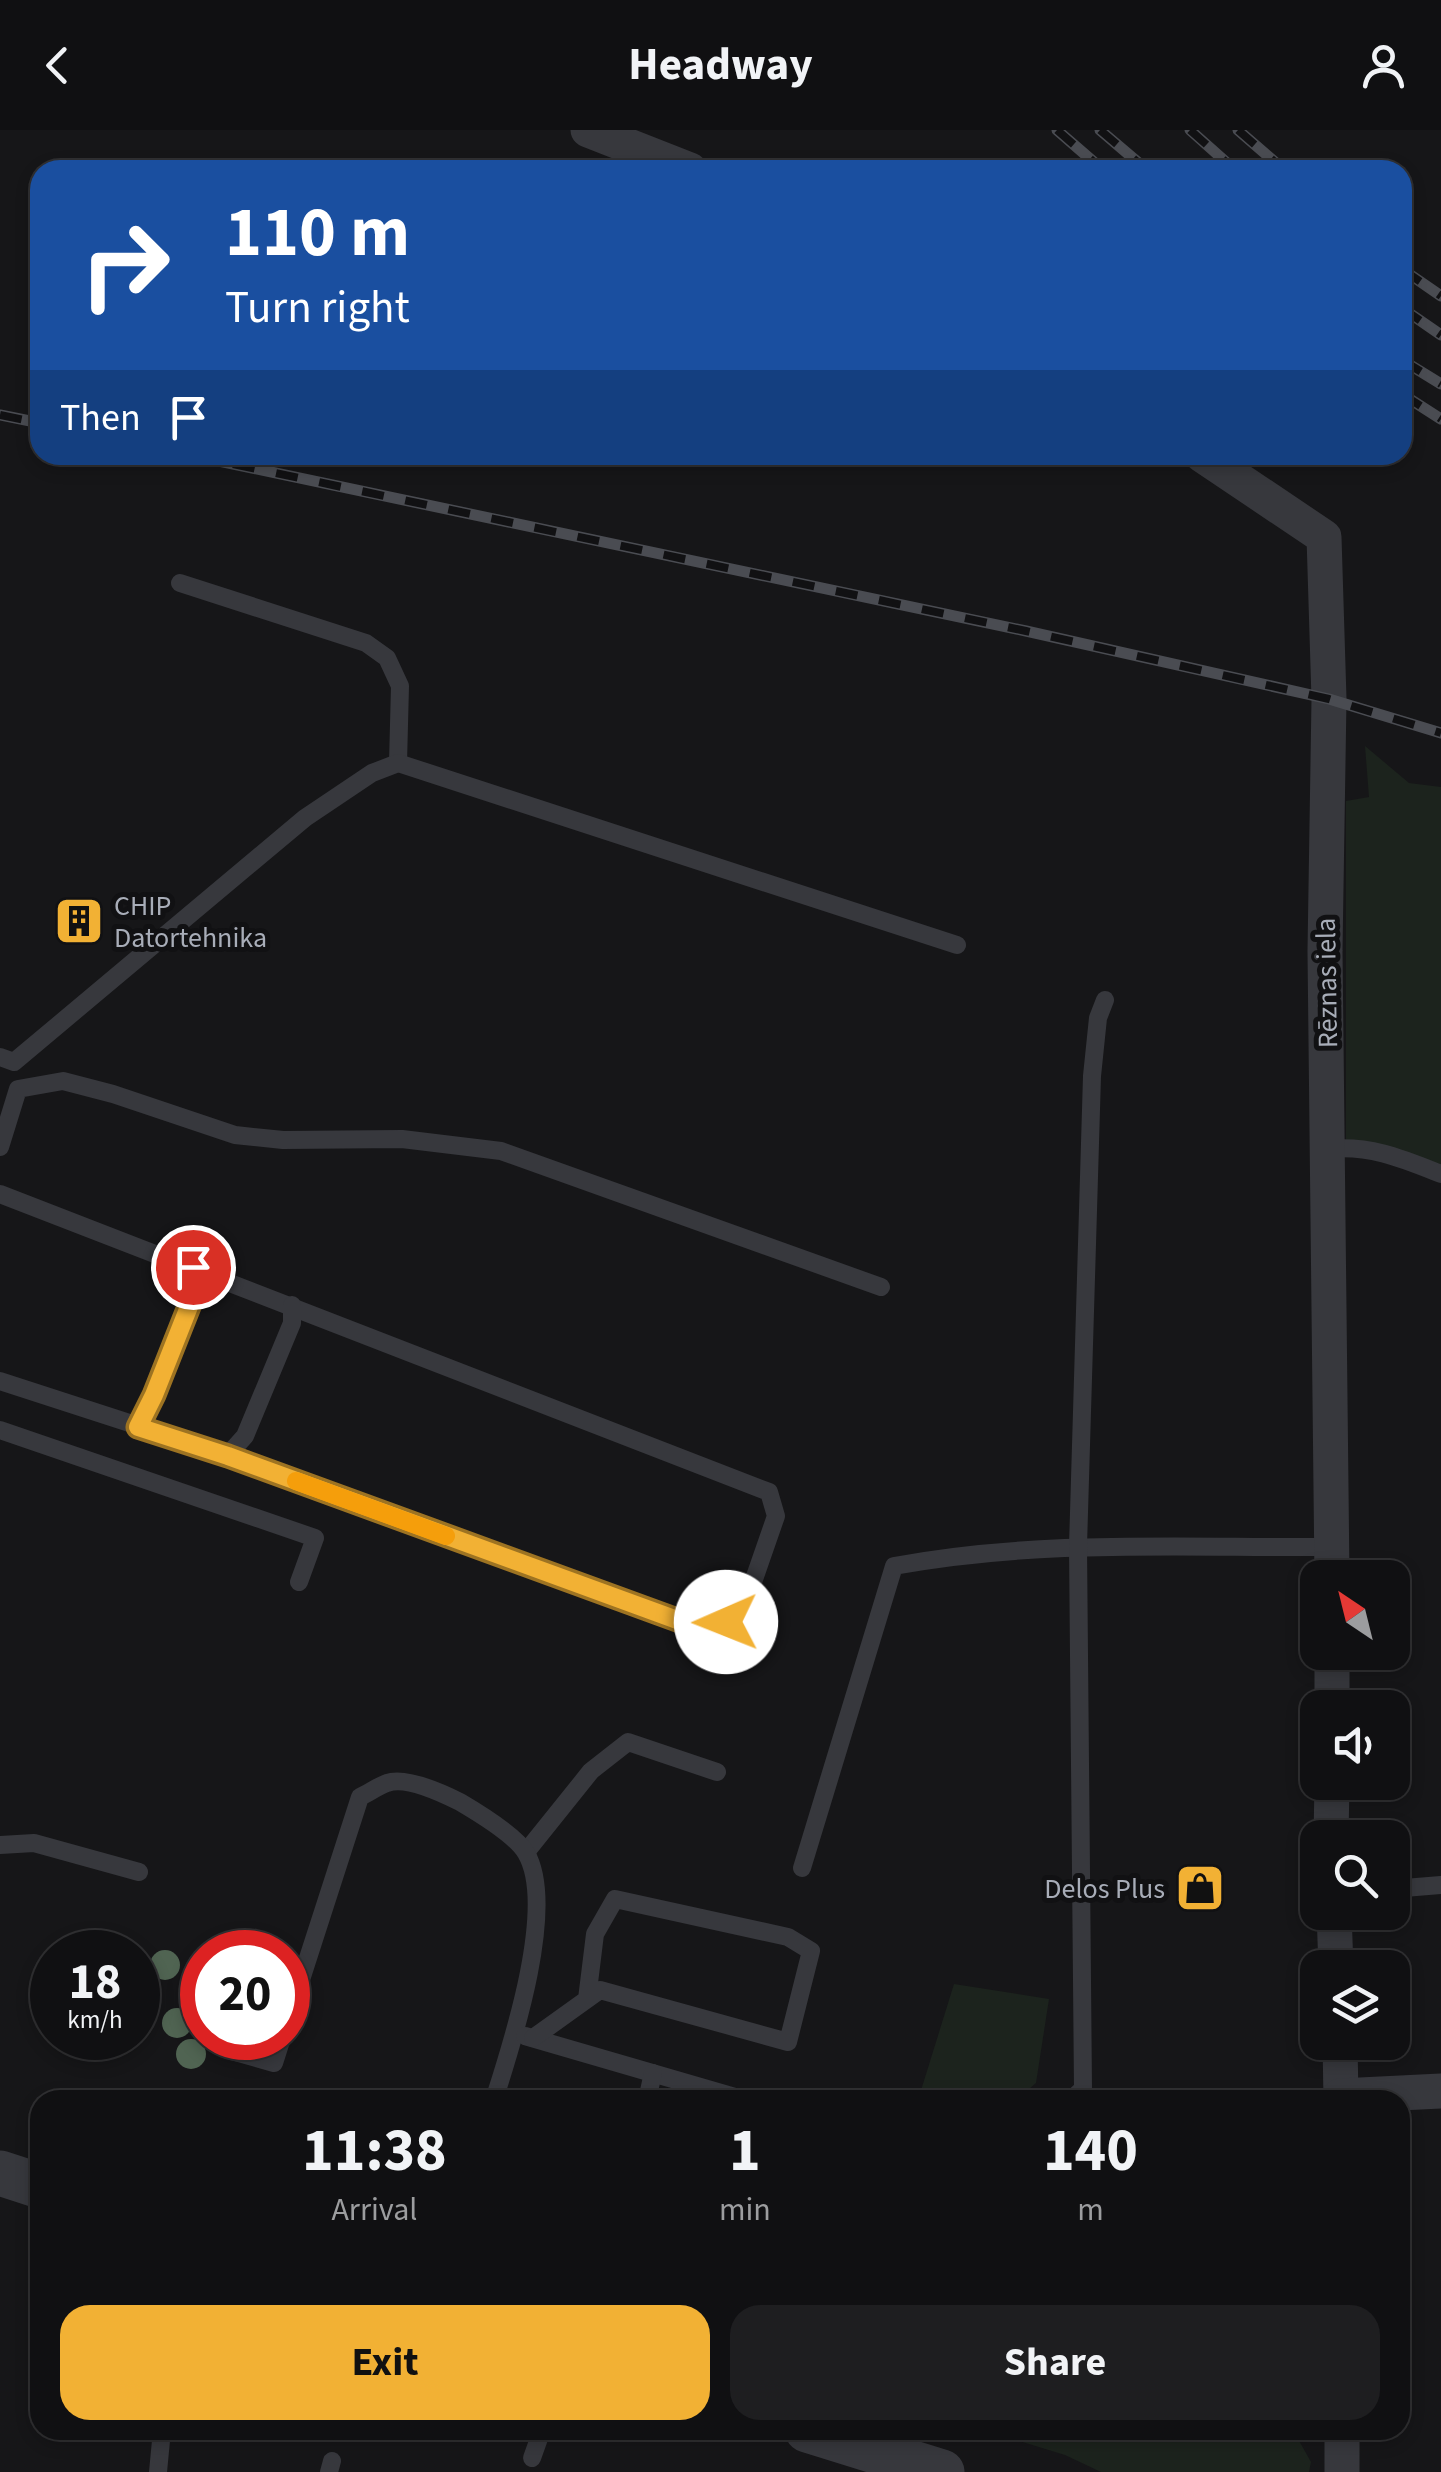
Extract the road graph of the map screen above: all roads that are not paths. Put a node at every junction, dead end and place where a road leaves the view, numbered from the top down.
1 (588, 130) edge
2 (664, 160) edge
3 (1217, 465) edge
4 (180, 583) dead end
5 (398, 763) junction
6 (957, 945) dead end
7 (1105, 1000) dead end
8 (7, 1060) edge
9 (18, 1089) junction
10 (0, 1147) edge
11 (1329, 1149) junction
12 (1441, 1174) edge
13 (0, 1194) edge
14 (193, 1267) junction
15 (882, 1287) dead end
16 (292, 1305) junction
17 (1, 1383) edge
18 (138, 1427) junction
19 (0, 1430) edge
20 (228, 1456) junction
21 (1078, 1546) junction
22 (1300, 1560) edge
23 (1331, 1560) edge
24 (299, 1582) dead end
25 (717, 1772) dead end
26 (0, 1845) edge
27 (526, 1852) junction
28 (802, 1868) dead end
29 (140, 1872) dead end
30 (1441, 1885) edge
31 (1410, 1888) edge
32 (310, 1952) edge
33 (587, 1999) junction
34 (524, 2036) junction
35 (1340, 2060) edge
36 (653, 2073) junction
37 (499, 2090) edge
38 (650, 2090) edge
39 (711, 2090) edge
40 (1082, 2090) edge
41 (1340, 2090) edge
42 (1441, 2091) edge
43 (1410, 2093) edge
44 (0, 2172) edge
45 (30, 2182) edge
46 (161, 2440) edge
47 (538, 2440) edge
48 (839, 2440) edge
49 (1342, 2440) edge
50 (532, 2458) dead end
51 (158, 2472) edge
52 (942, 2472) edge
53 (1342, 2472) edge

1 - 2 street
3 - 11 street, Rēznas iela
4 - 5 lane
5 - 6 lane
5 - 8 lane
7 - 21 lane
8 - 9 lane
9 - 10 lane
9 - 15 lane
11 - 12 lane
11 - 23 street, Rēznas iela
13 - 14 lane
14 - 16 lane
14 - 18 lane
16 - 20 lane
16 - 20 lane
17 - 18 lane
18 - 20 lane
19 - 24 lane
21 - 22 lane
21 - 28 lane
21 - 40 lane
25 - 27 lane
26 - 29 lane
27 - 32 lane
27 - 34 lane
30 - 31 lane
33 - 33 lane
33 - 34 lane
34 - 36 lane
34 - 37 lane
35 - 41 street
36 - 38 lane
36 - 39 lane
42 - 43 street
44 - 45 street
46 - 51 lane
47 - 50 lane
48 - 52 street
49 - 53 street

